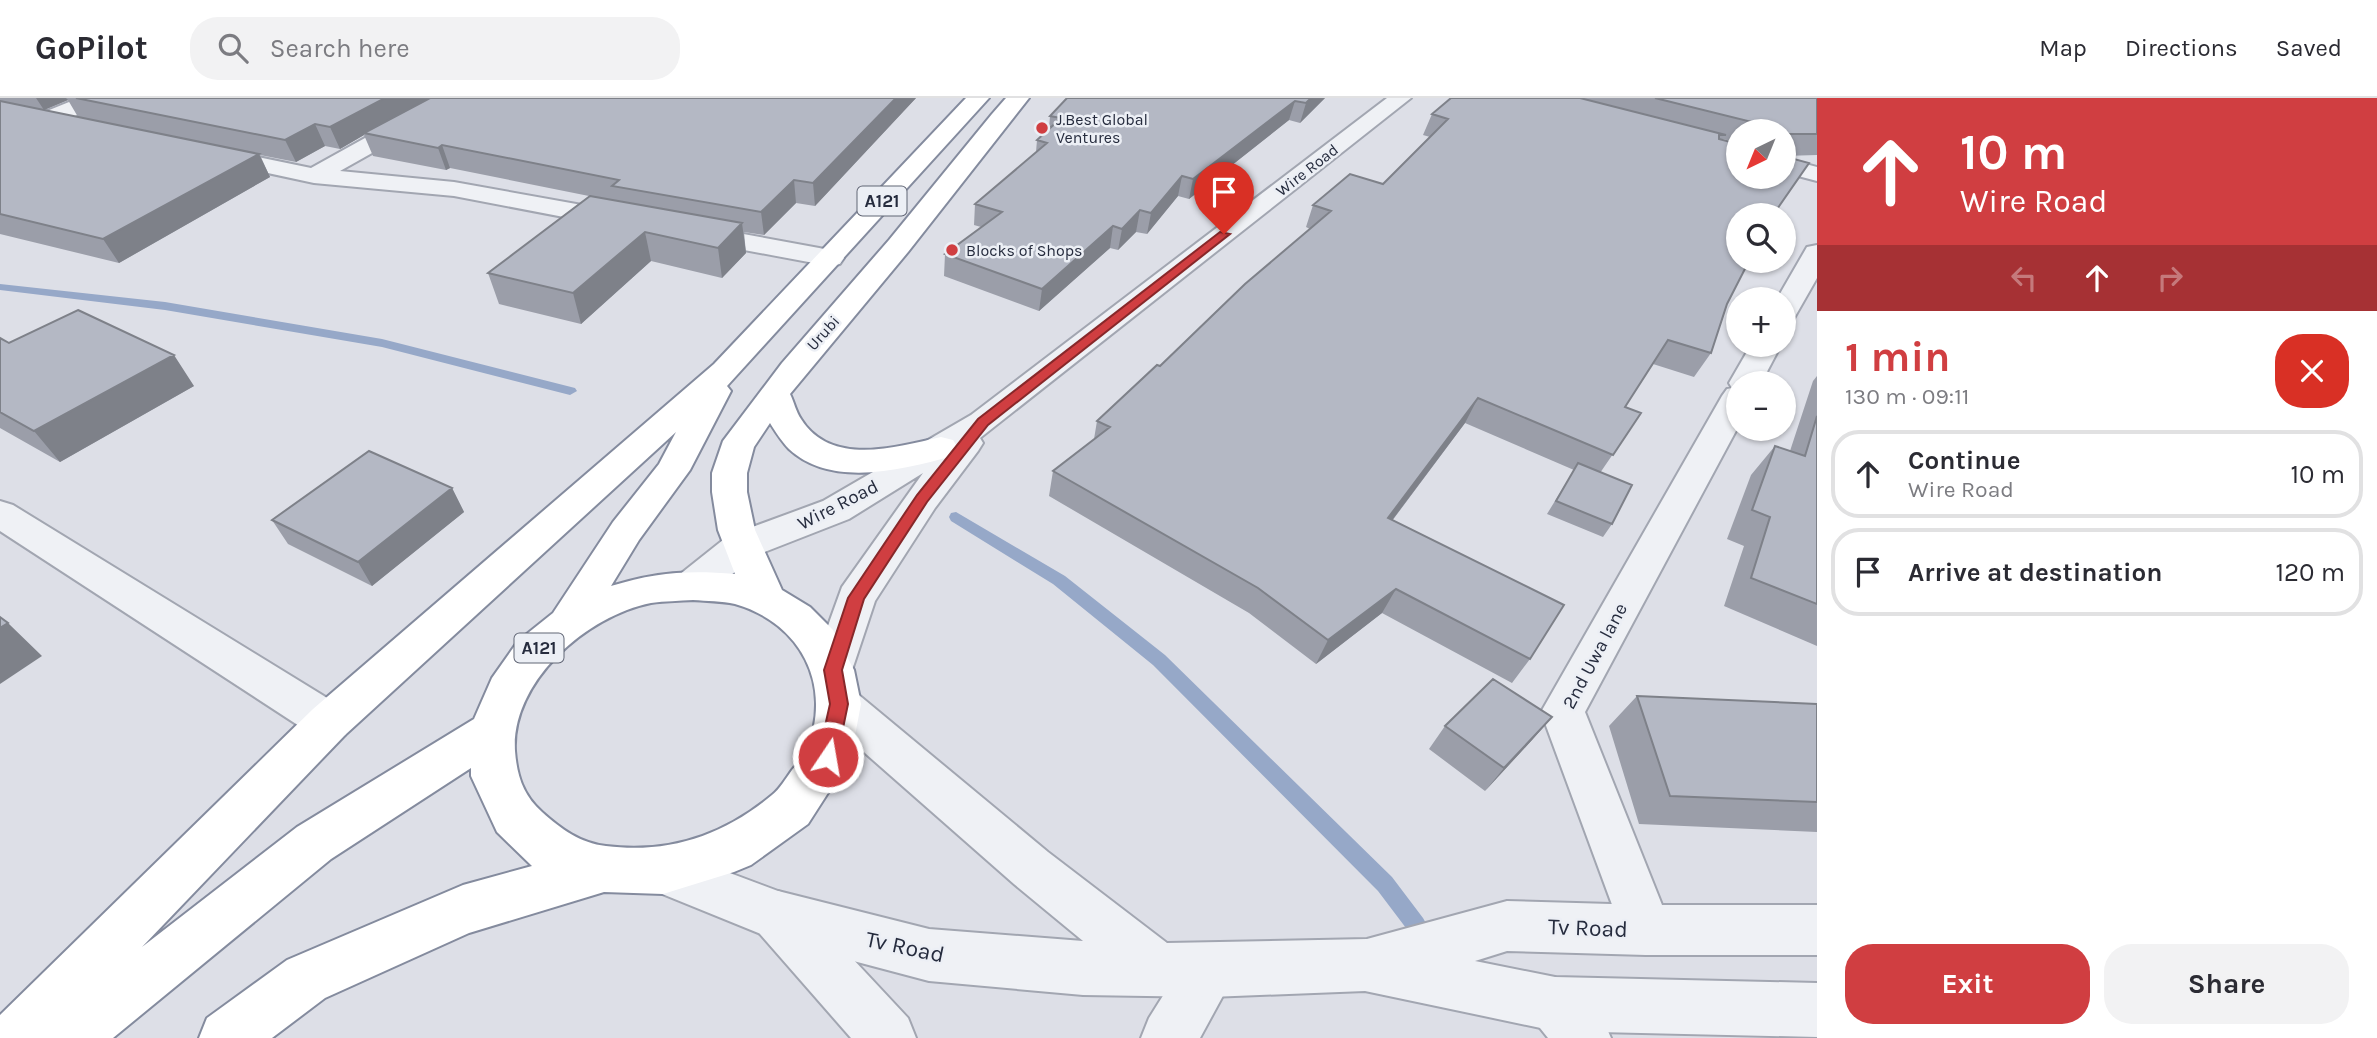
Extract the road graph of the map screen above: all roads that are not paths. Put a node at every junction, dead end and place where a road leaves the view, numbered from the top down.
1 (98, 98) edge
2 (453, 98) edge
3 (978, 98) edge
4 (1018, 98) edge
5 (1400, 98) edge
6 (85, 128) edge
7 (193, 150) edge
8 (1796, 168) edge
9 (1817, 174) edge
10 (314, 176) junction
11 (642, 223) edge
12 (669, 228) edge
13 (1817, 253) edge
14 (830, 258) junction
15 (1796, 291) edge
16 (725, 370) junction
17 (774, 394) junction
18 (1726, 418) edge
19 (983, 422) junction
20 (941, 448) junction
21 (0, 514) edge
22 (741, 546) junction
23 (693, 585) junction
24 (767, 600) junction
25 (567, 624) junction
26 (836, 687) junction
27 (329, 722) junction
28 (492, 731) junction
29 (604, 869) junction
30 (663, 871) junction
31 (778, 916) junction
32 (1647, 930) junction
33 (1817, 930) edge
34 (1365, 965) junction
35 (1158, 969) junction
36 (1210, 970) junction
37 (1817, 1010) edge
38 (1569, 1021) edge
39 (16, 1038) edge
40 (69, 1038) edge
41 (226, 1038) edge
42 (888, 1038) edge
43 (1170, 1038) edge

1 - 6 street
2 - 10 street
3 - 14 highway, A121
4 - 17 highway, Urubi / A121
5 - 19 street, Wire Road
7 - 10 street
8 - 9 street
10 - 11 street
12 - 14 street
13 - 15 street
14 - 16 highway, A121
16 - 25 highway, A121
16 - 27 highway, A121
17 - 20 highway
17 - 22 highway, Urubi / A121
18 - 32 street, 2nd Uwa lane
19 - 20 street, Wire Road
19 - 26 street, Wire Road
20 - 22 street, Wire Road
21 - 27 street
22 - 23 street, Wire Road
22 - 24 highway, Urubi / A121
23 - 24 highway, A121
23 - 25 highway, A121
24 - 26 highway, A121
25 - 28 highway, A121
26 - 30 highway, A121
26 - 35 street
27 - 39 highway, A121
28 - 29 highway, A121
28 - 40 highway
29 - 30 highway, A121
29 - 41 highway, A121
30 - 31 street, Tv Road
31 - 35 street, Tv Road
31 - 42 street
32 - 33 street, Tv Road
32 - 34 street, Tv Road
34 - 36 street, Tv Road
34 - 38 street, Tv Road
35 - 36 street, Tv Road
36 - 43 street
37 - 38 street, Tv Road

